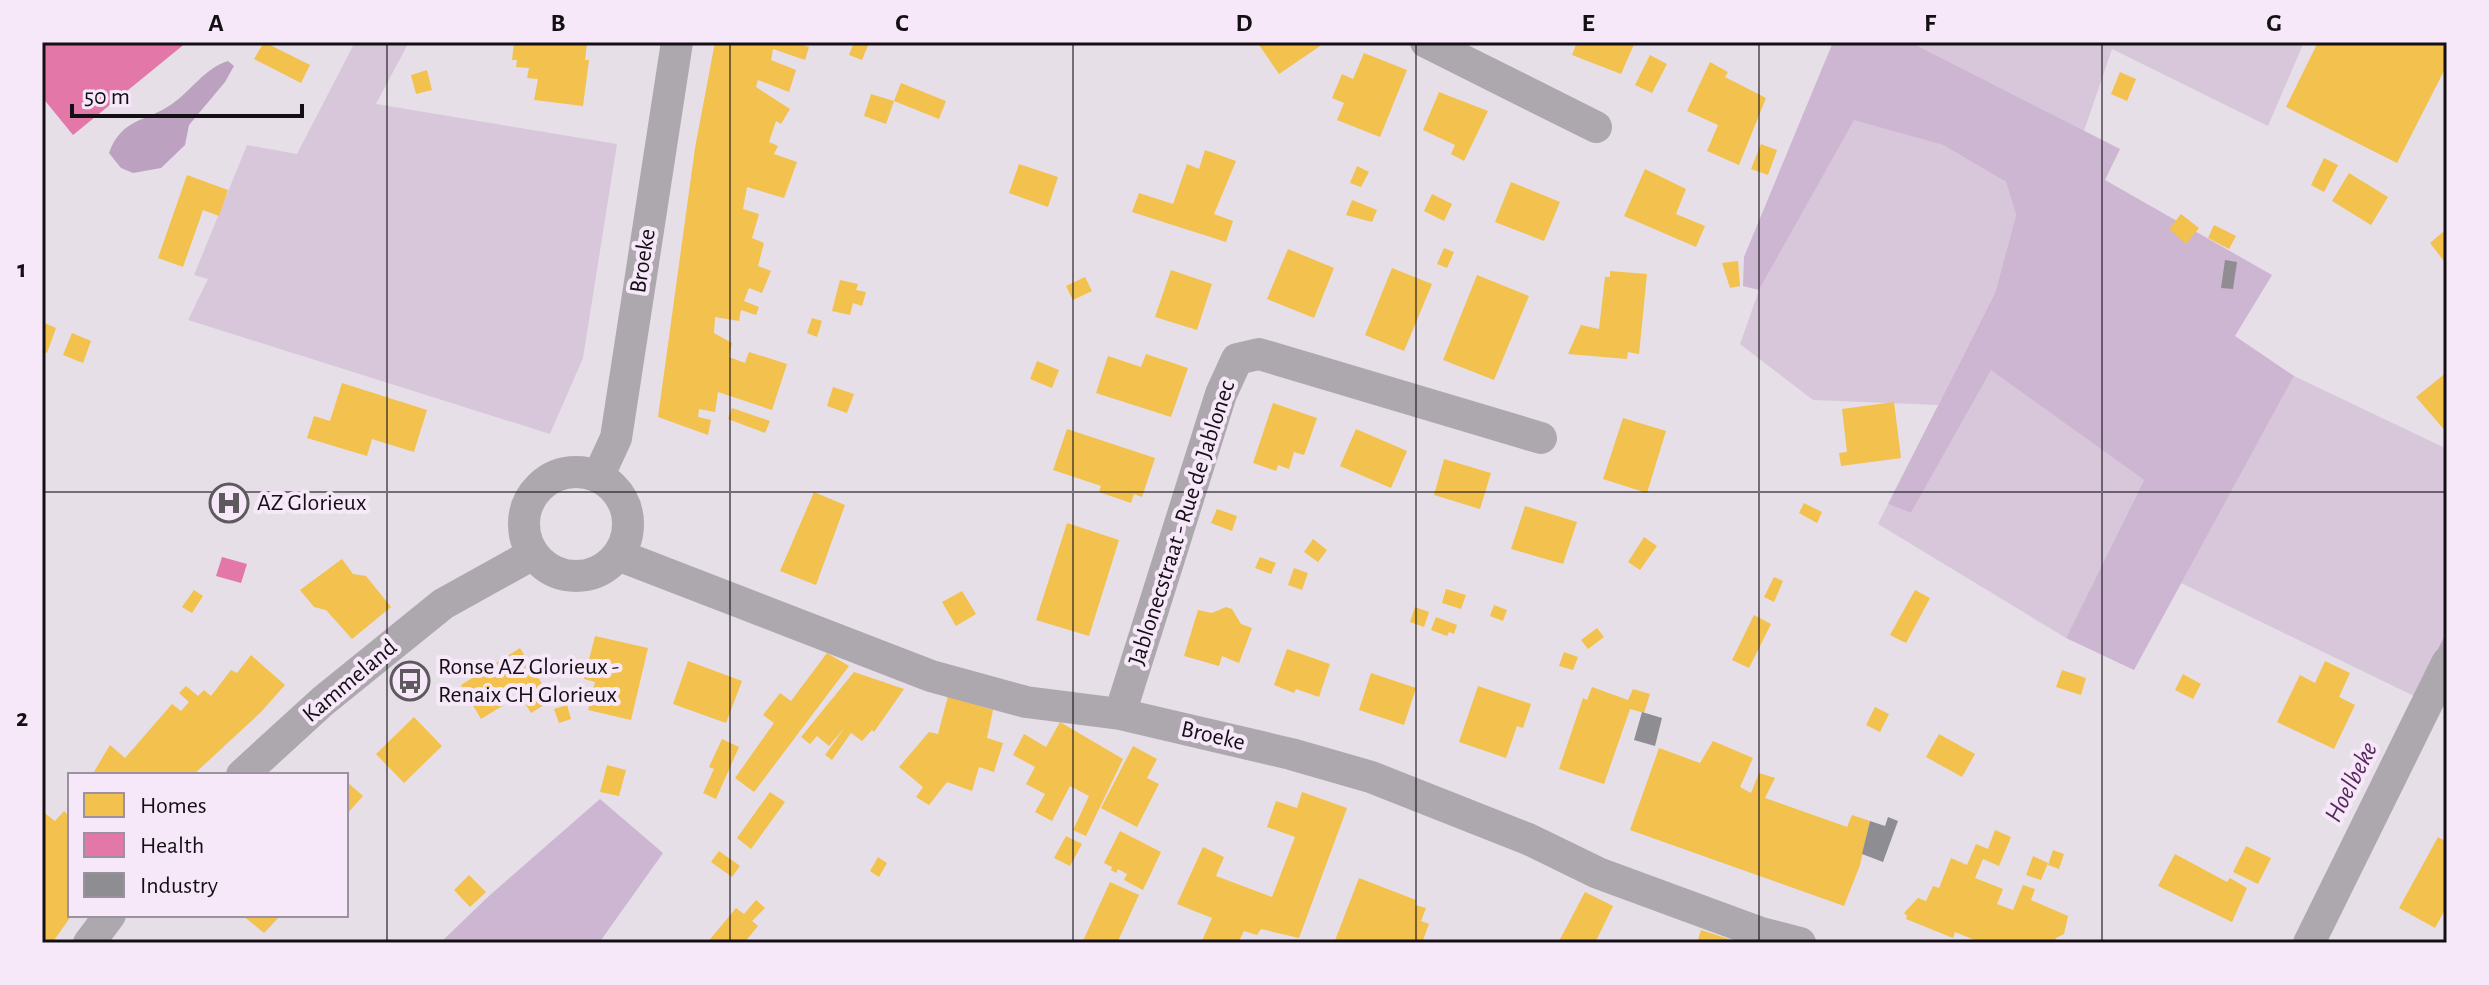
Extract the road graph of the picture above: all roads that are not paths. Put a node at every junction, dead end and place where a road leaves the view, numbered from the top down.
1 (677, 42) edge
2 (1426, 42) edge
3 (1596, 127) dead end
4 (1541, 438) dead end
5 (598, 477) junction
6 (533, 554) junction
7 (618, 555) junction
8 (2447, 663) edge
9 (1120, 714) junction
10 (244, 773) edge
11 (108, 917) edge
12 (89, 943) edge
13 (1800, 943) edge
14 (2309, 943) edge

1 - 5 street, Broeke
2 - 3 street
4 - 9 street, Jablonecstraat - Rue de Jablonec
5 - 6 street
5 - 7 street
6 - 7 street
6 - 10 street, Kammeland
7 - 9 street, Broeke
8 - 14 street
9 - 13 street, Broeke
11 - 12 street

